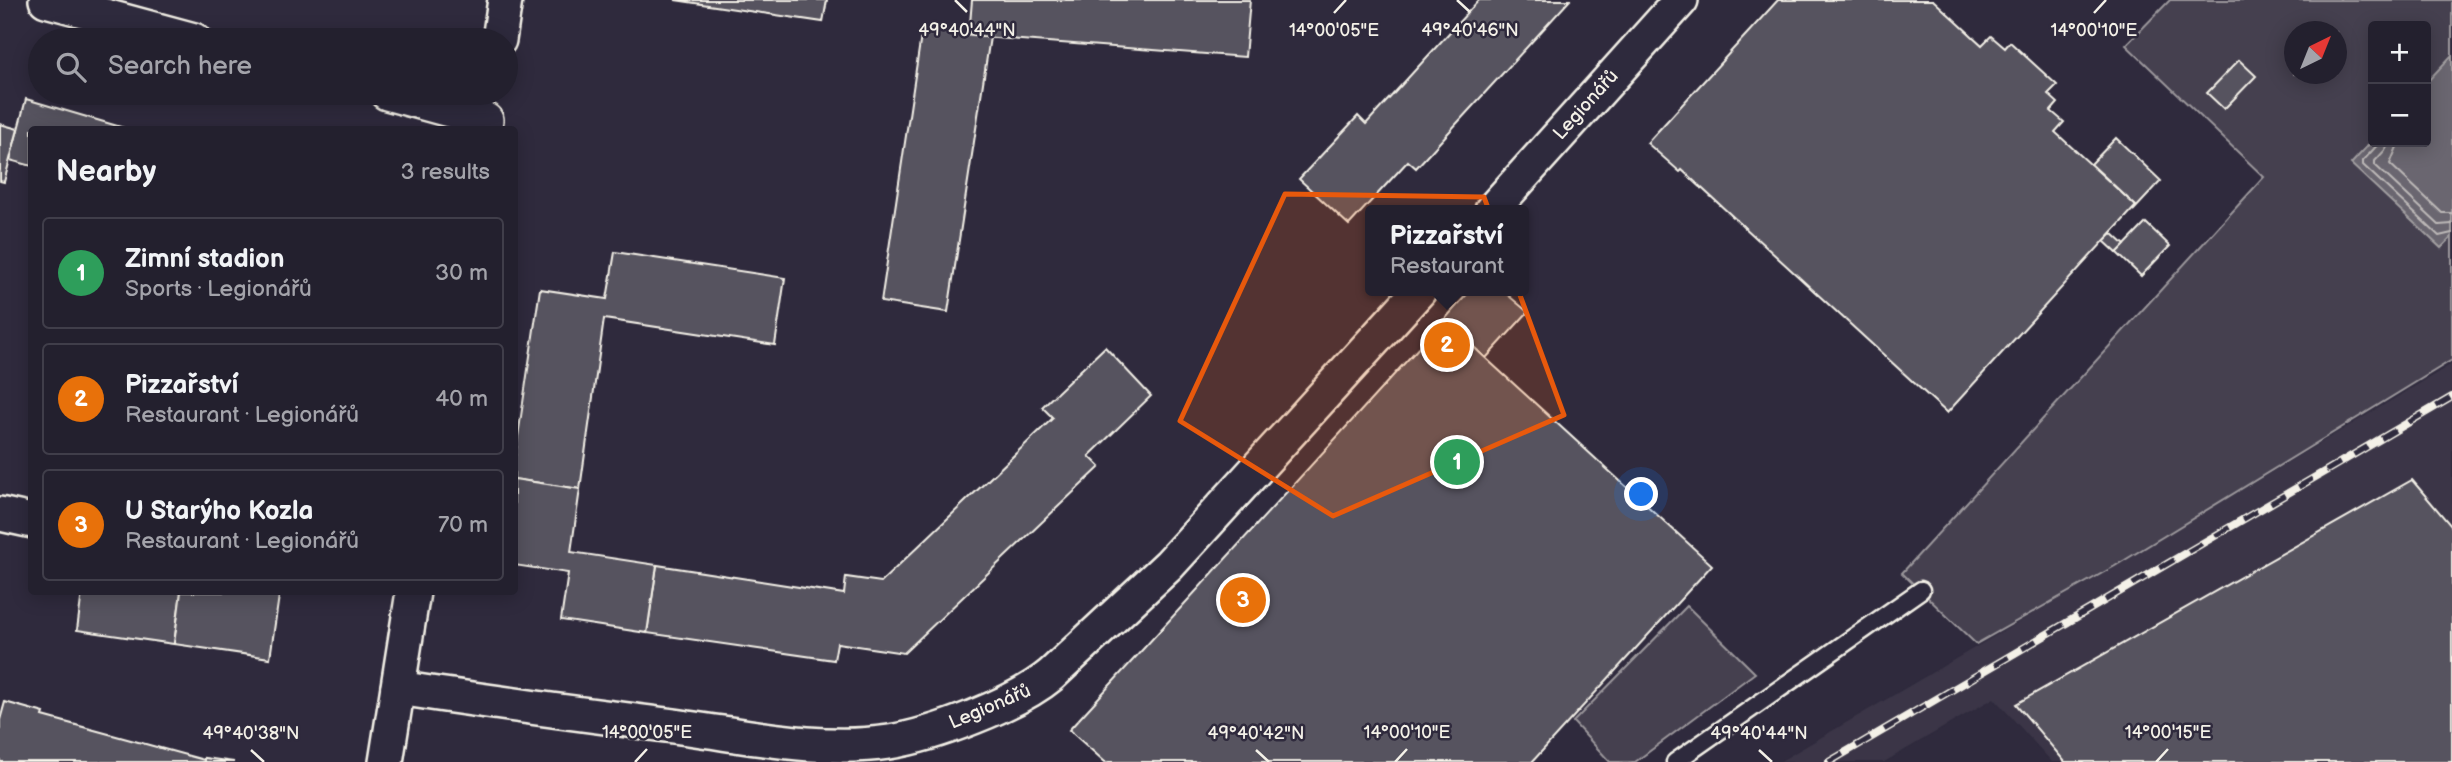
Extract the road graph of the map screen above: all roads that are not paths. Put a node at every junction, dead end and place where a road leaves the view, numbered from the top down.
1 (46, 0) edge
2 (505, 0) edge
3 (1681, 0) edge
4 (150, 28) edge
5 (501, 28) edge
6 (429, 105) edge
7 (487, 114) edge
8 (1496, 205) edge
9 (1409, 302) edge
10 (0, 514) edge
11 (28, 520) edge
12 (1922, 590) dead end
13 (413, 595) edge
14 (398, 688) junction
15 (386, 762) edge
16 (1675, 762) edge

1 - 4 street
2 - 5 street
3 - 8 street, Legionářů
6 - 7 street
9 - 14 street, Legionářů
10 - 11 street
12 - 16 lane
13 - 14 street
14 - 15 street

